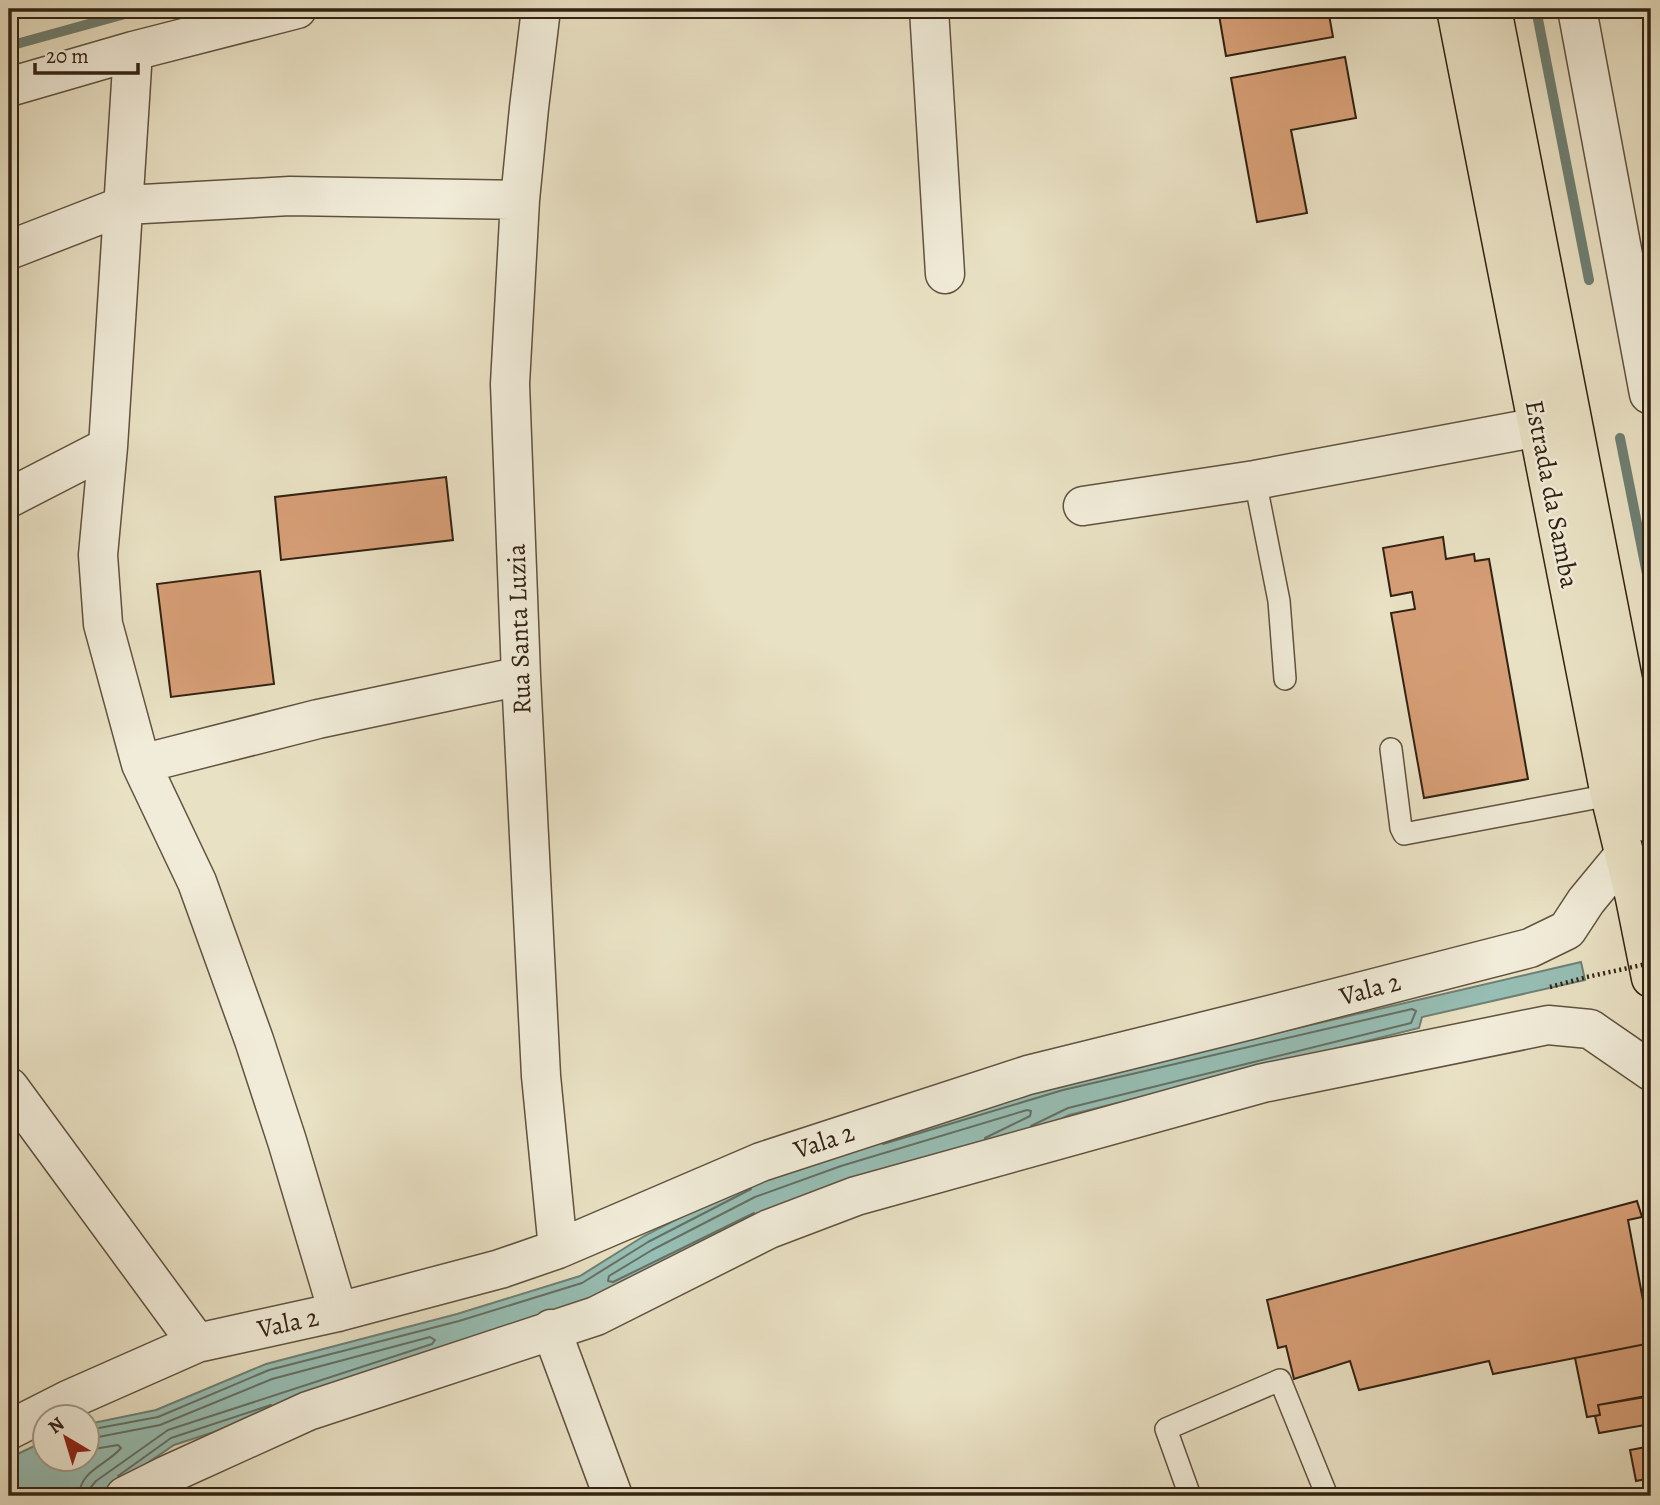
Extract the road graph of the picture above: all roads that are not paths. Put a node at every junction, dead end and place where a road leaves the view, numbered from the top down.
1 (297, 9) edge
2 (541, 9) edge
3 (929, 9) edge
4 (1456, 9) edge
5 (1492, 9) edge
6 (1577, 9) edge
7 (133, 51) junction
8 (9, 87) edge
9 (520, 200) junction
10 (125, 205) junction
11 (9, 250) edge
12 (945, 274) dead end
13 (1627, 275) junction
14 (1651, 306) edge
15 (1651, 395) edge
16 (1539, 427) junction
17 (108, 447) junction
18 (1255, 480) junction
19 (9, 498) edge
20 (1083, 506) dead end
21 (521, 676) junction
22 (1285, 679) dead end
23 (1391, 749) dead end
24 (141, 764) junction
25 (1610, 795) junction
26 (1651, 824) edge
27 (1624, 855) junction
28 (1651, 978) edge
29 (1651, 1071) edge
30 (9, 1087) edge
31 (558, 1249) junction
32 (338, 1312) junction
33 (551, 1329) junction
34 (197, 1343) junction
35 (9, 1430) edge
36 (125, 1496) edge
37 (613, 1496) edge
38 (1190, 1496) edge
39 (1327, 1496) edge

1 - 7 street
2 - 9 street, Rua Santa Luzia
3 - 12 street
4 - 16 main road, Estrada da Samba
5 - 26 main road, Estrada da Samba
6 - 13 street
7 - 8 street
7 - 10 street
9 - 10 street
9 - 21 street, Rua Santa Luzia
10 - 11 street
10 - 17 street
13 - 14 street
13 - 15 street
16 - 18 street
16 - 25 main road, Estrada da Samba
17 - 19 street
17 - 24 street
18 - 20 street
18 - 22 lane
21 - 24 street
21 - 31 street, Rua Santa Luzia
23 - 25 lane
24 - 32 street
25 - 27 main road, Estrada da Samba
27 - 28 main road, Estrada da Samba
27 - 31 street, Vala 2
29 - 33 street
30 - 34 street
31 - 32 street, Vala 2
32 - 34 street, Vala 2
33 - 36 street
33 - 37 street
34 - 35 street, Vala 2
38 - 39 lane

